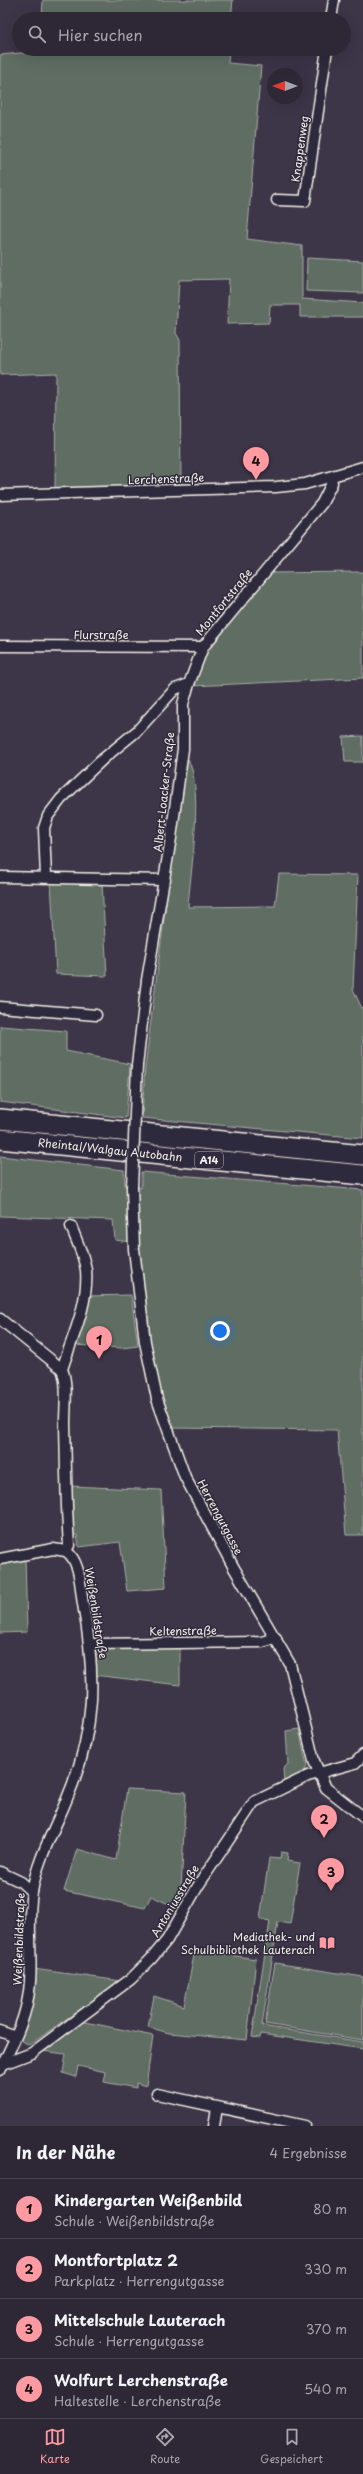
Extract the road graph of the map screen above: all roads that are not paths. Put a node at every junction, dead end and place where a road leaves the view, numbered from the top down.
1 (334, 0) edge
2 (332, 12) edge
3 (326, 56) edge
4 (277, 200) dead end
5 (363, 467) edge
6 (331, 478) junction
7 (0, 495) edge
8 (0, 646) edge
9 (203, 647) junction
10 (189, 684) junction
11 (0, 877) edge
12 (46, 877) junction
13 (165, 880) junction
14 (0, 1007) edge
15 (96, 1015) dead end
16 (0, 1119) edge
17 (0, 1138) edge
18 (363, 1155) edge
19 (363, 1174) edge
20 (132, 1187) joint
21 (71, 1226) dead end
22 (0, 1319) edge
23 (62, 1369) junction
24 (66, 1551) junction
25 (0, 1559) edge
26 (276, 1638) junction
27 (91, 1644) junction
28 (363, 1755) edge
29 (359, 1763) edge
30 (319, 1772) junction
31 (363, 1817) edge
32 (0, 1872) edge
33 (32, 1892) junction
34 (0, 2031) edge
35 (15, 2037) junction
36 (1, 2067) edge
37 (157, 2094) dead end
38 (217, 2108) junction
39 (214, 2126) edge
40 (305, 2126) edge

1 - 2 street
3 - 4 street, Knappenweg
5 - 6 street
6 - 7 street, Lerchenstraße
6 - 9 street, Montfortstraße
8 - 9 street, Flurstraße
9 - 10 street, Montfortstraße
10 - 12 street
10 - 13 street, Albert-Loacker-Straße
11 - 12 street
12 - 13 street
13 - 20 street, Albert-Loacker-Straße, bridge
14 - 15 street
16 - 18 highway, Rheintal/Walgau Autobahn / A14
17 - 19 highway, Rheintal/Walgau Autobahn / A14
20 - 26 street, Herrengutgasse
21 - 23 street
22 - 23 street
23 - 24 street
24 - 25 street
24 - 27 street, Weißenbildstraße
26 - 27 street, Keltenstraße
26 - 30 street, Herrengutgasse
27 - 33 street, Weißenbildstraße
28 - 29 street, Antoniusstraße
29 - 30 street, Antoniusstraße
30 - 31 street, Herrengutgasse
30 - 36 street, Antoniusstraße
32 - 33 street
33 - 35 street, Weißenbildstraße
34 - 35 street
35 - 36 street, Weißenbildstraße
37 - 38 street
38 - 39 street
38 - 40 street

